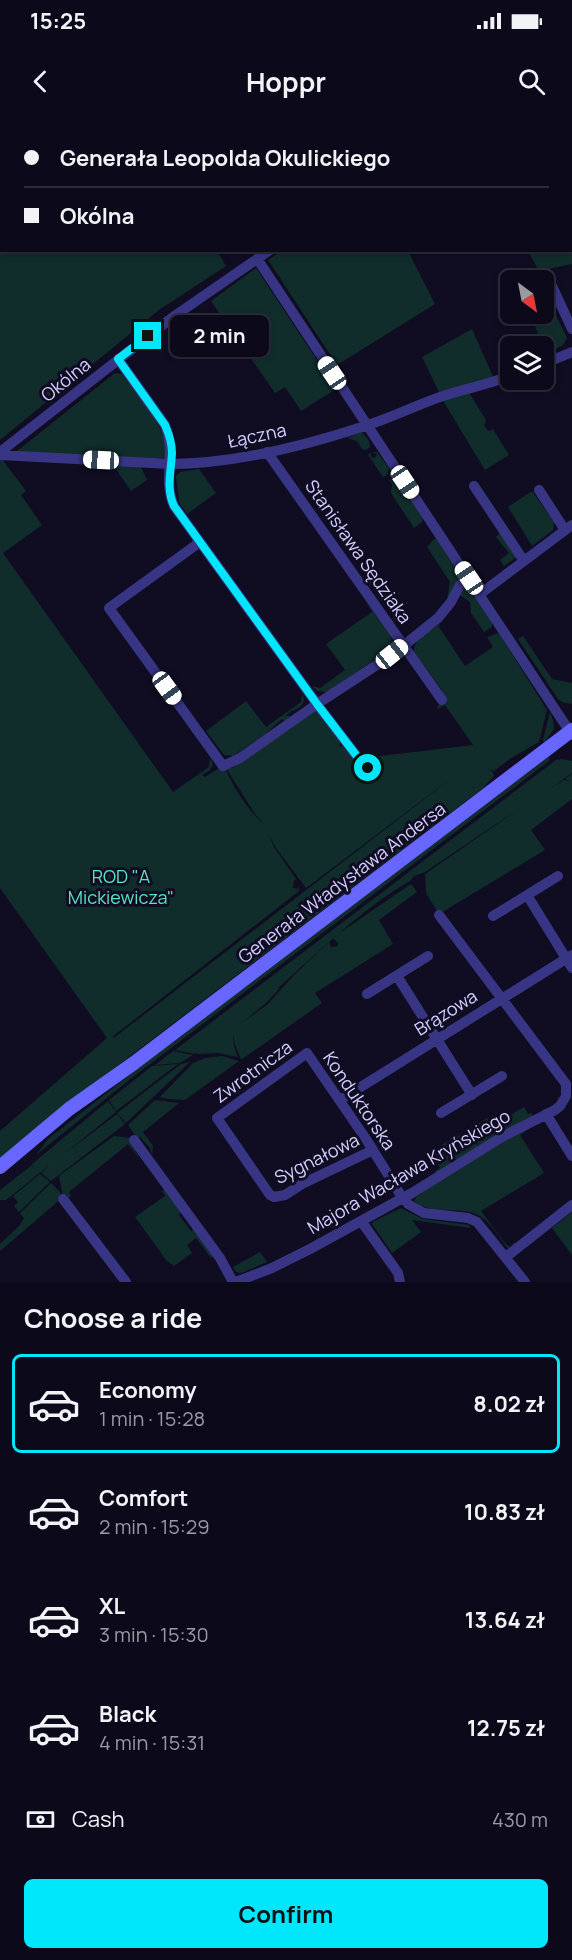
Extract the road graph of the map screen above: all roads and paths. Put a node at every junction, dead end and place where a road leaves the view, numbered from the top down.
1 (268, 252) edge
2 (258, 260) junction
3 (554, 290) edge
4 (572, 329) edge
5 (572, 352) edge
6 (118, 359) junction
7 (554, 359) edge
8 (500, 379) edge
9 (366, 425) junction
10 (267, 452) junction
11 (0, 453) edge
12 (170, 464) junction
13 (474, 486) dead end
14 (538, 490) dead end
15 (569, 527) edge
16 (200, 542) junction
17 (524, 561) junction
18 (469, 578) junction
19 (480, 594) junction
20 (404, 645) junction
21 (442, 700) dead end
22 (317, 704) junction
23 (571, 732) edge
24 (368, 768) dead end
25 (558, 876) dead end
26 (527, 895) junction
27 (439, 915) dead end
28 (493, 916) dead end
29 (428, 956) dead end
30 (570, 960) edge
31 (398, 976) junction
32 (367, 994) dead end
33 (501, 998) junction
34 (437, 1039) junction
35 (307, 1053) joint
36 (134, 1063) junction
37 (502, 1076) dead end
38 (472, 1095) junction
39 (340, 1100) junction
40 (441, 1113) dead end
41 (546, 1114) junction
42 (134, 1140) dead end
43 (373, 1150) junction
44 (572, 1156) edge
45 (0, 1167) edge
46 (0, 1177) edge
47 (274, 1197) joint
48 (403, 1198) junction
49 (63, 1199) dead end
50 (572, 1205) edge
51 (361, 1221) junction
52 (506, 1257) junction
53 (250, 1279) edge
54 (126, 1282) edge
55 (234, 1282) edge
56 (400, 1282) edge
57 (525, 1282) edge

1 - 2 street, Okólna
2 - 6 street, Okólna
2 - 9 street
3 - 4 street
5 - 7 street
6 - 11 street, Okólna
6 - 12 street
8 - 9 street, Łączna
9 - 10 street, Łączna
9 - 18 street
10 - 12 street, Łączna
10 - 20 street, Stanisława Sędziaka
11 - 12 street, Łączna
12 - 16 street
13 - 17 street
14 - 15 street
15 - 17 street
16 - 22 street
16 - 22 street
17 - 19 street
18 - 19 street
18 - 20 street
19 - 23 street
20 - 21 street, Stanisława Sędziaka
20 - 22 street
22 - 24 street
23 - 36 main road, Generała Władysława Andersa
25 - 26 street
26 - 28 street
26 - 30 street
27 - 33 street
29 - 31 street
30 - 33 street, Brązowa
31 - 32 street
31 - 34 street
33 - 34 street, Brązowa
33 - 41 street, Majora Wacława Kryńskiego
34 - 38 street
34 - 39 street, Brązowa
35 - 39 street, Konduktorska
35 - 47 street, Zwrotnicza
36 - 45 main road, Generała Władysława Andersa
36 - 46 main road, Generała Władysława Andersa
37 - 38 street
38 - 40 street
39 - 43 street, Konduktorska
41 - 44 street
41 - 48 street, Majora Wacława Kryńskiego
42 - 55 street
43 - 47 street, Sygnałowa
43 - 48 street, Konduktorska
48 - 51 street, Majora Wacława Kryńskiego
48 - 52 street
49 - 54 street
50 - 52 street
51 - 53 street, Majora Wacława Kryńskiego
51 - 56 street
52 - 57 street
53 - 55 street, Majora Wacława Kryńskiego

